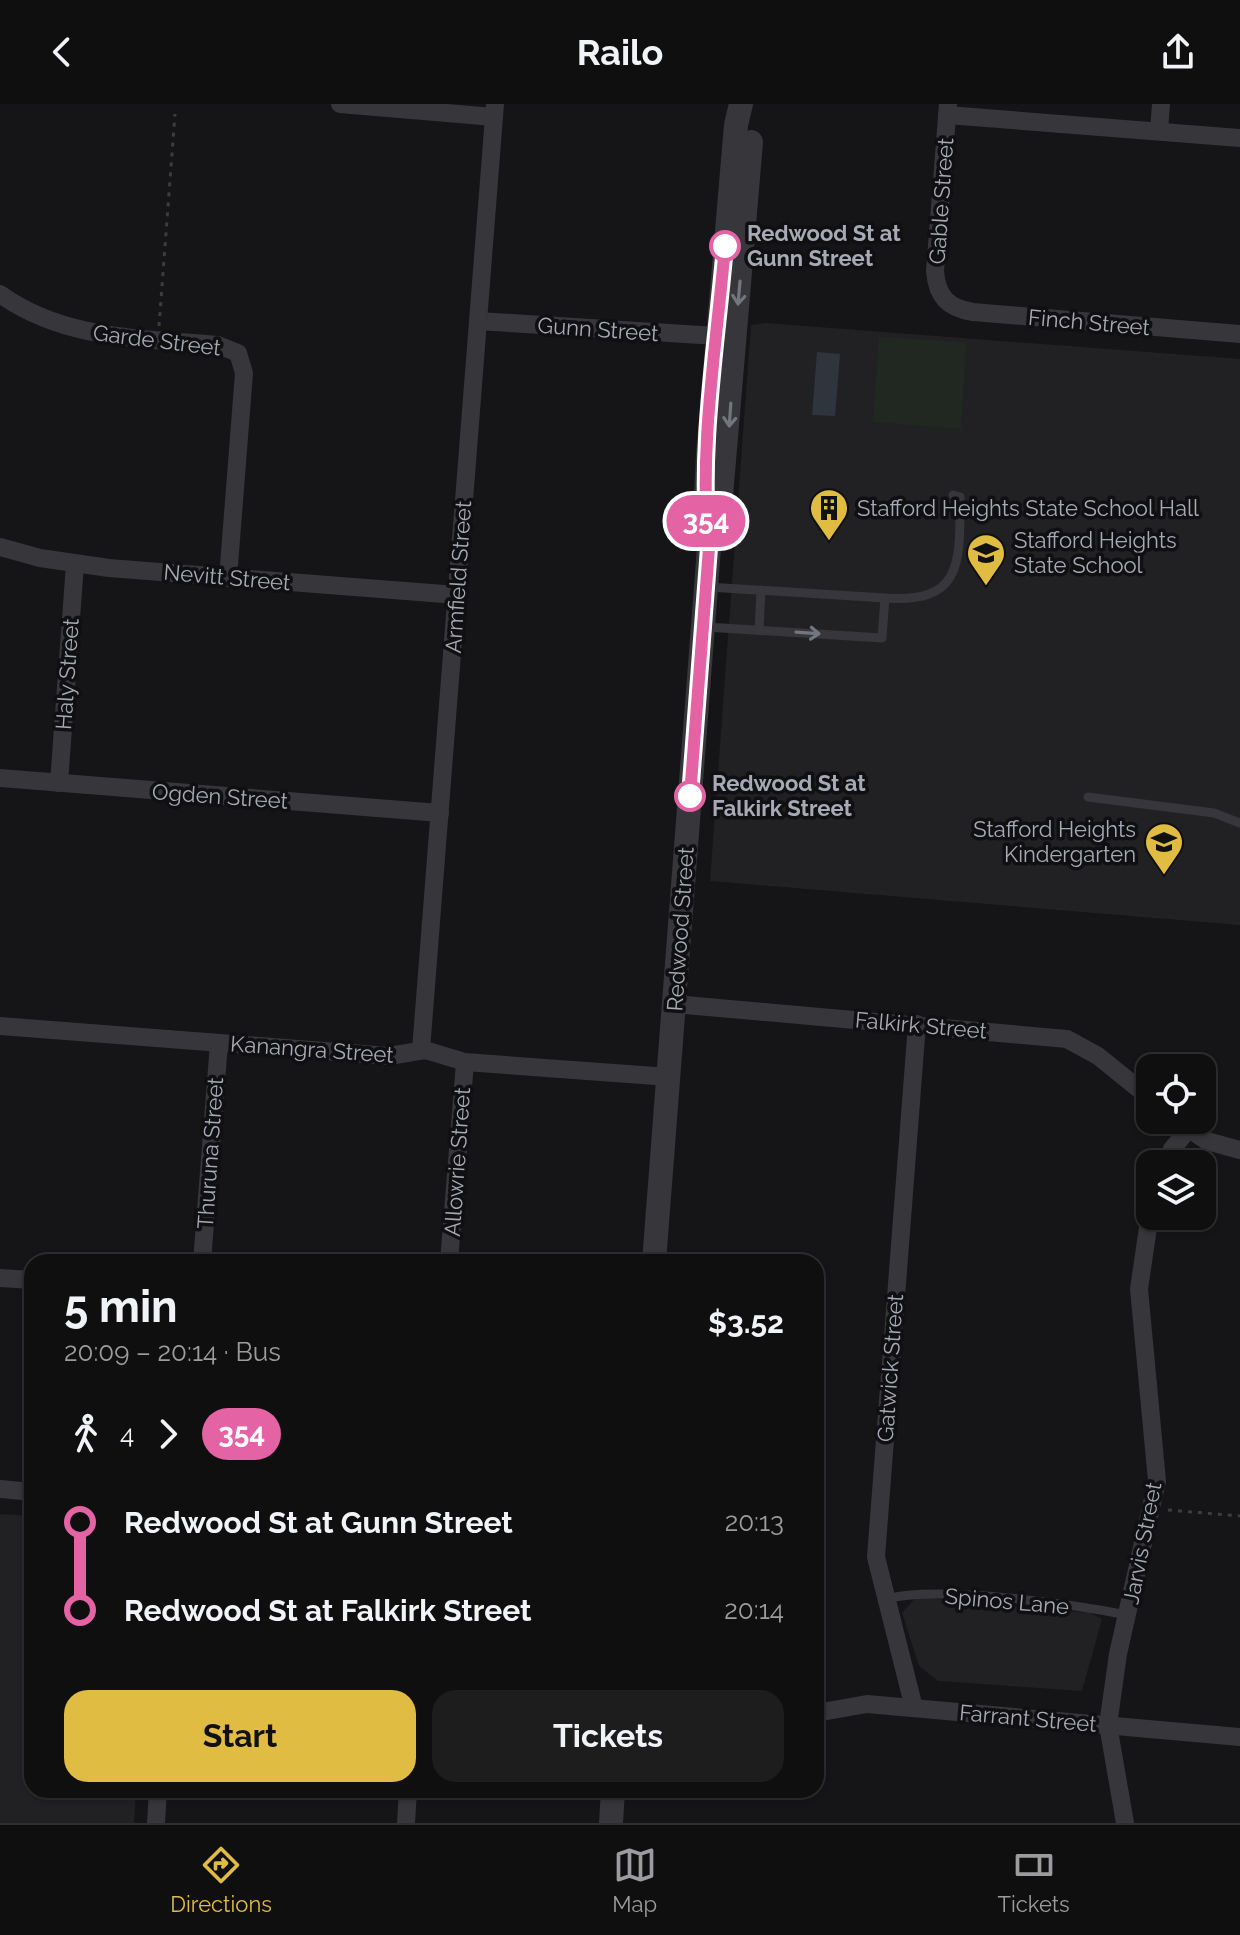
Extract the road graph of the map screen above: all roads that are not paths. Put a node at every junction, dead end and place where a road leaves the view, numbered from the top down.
1 (340, 104) edge
2 (741, 104) edge
3 (749, 104) edge
4 (1161, 104) edge
5 (948, 110) edge
6 (495, 111) edge
7 (1159, 131) junction
8 (1240, 138) edge
9 (0, 294) edge
10 (942, 298) joint
11 (478, 321) junction
12 (1240, 334) edge
13 (717, 336) junction
14 (953, 495) dead end
15 (0, 547) edge
16 (709, 548) junction
17 (75, 564) junction
18 (228, 578) junction
19 (705, 587) junction
20 (761, 590) junction
21 (457, 595) junction
22 (885, 598) junction
23 (702, 627) junction
24 (759, 630) junction
25 (0, 778) edge
26 (59, 783) junction
27 (1088, 797) dead end
28 (440, 813) junction
29 (1240, 823) edge
30 (674, 1004) junction
31 (917, 1024) junction
32 (0, 1026) edge
33 (219, 1043) junction
34 (421, 1050) junction
35 (465, 1062) junction
36 (669, 1077) junction
37 (1136, 1087) edge
38 (1196, 1134) edge
39 (1240, 1150) edge
40 (1148, 1230) edge
41 (203, 1254) edge
42 (450, 1254) edge
43 (655, 1254) edge
44 (0, 1278) edge
45 (24, 1280) edge
46 (0, 1489) edge
47 (24, 1491) edge
48 (886, 1599) junction
49 (1127, 1615) junction
50 (914, 1708) junction
51 (824, 1711) edge
52 (1108, 1725) junction
53 (1240, 1737) edge
54 (158, 1798) edge
55 (408, 1798) edge
56 (613, 1798) edge
57 (156, 1823) edge
58 (406, 1823) edge
59 (611, 1823) edge
60 (1125, 1823) edge

1 - 6 street
2 - 13 street, Redwood Street
3 -> 16 street, Redwood Street
4 - 7 street
5 - 7 street
5 - 10 street, Gable Street
6 - 11 street, Armfield Street
7 - 8 street
9 - 18 street, Garde Street
10 - 12 street, Finch Street
11 - 13 street, Gunn Street
11 - 21 street, Armfield Street
13 - 16 street, Redwood Street
14 - 22 lane
15 - 17 street, Nevitt Street
16 - 19 street, Redwood Street
17 - 18 street, Nevitt Street
17 - 26 street, Haly Street
18 - 21 street, Nevitt Street
19 - 20 lane
19 - 23 street, Redwood Street
20 - 22 lane
20 - 24 lane
21 - 28 street, Armfield Street
24 -> 22 lane
23 - 24 lane
23 - 30 street, Redwood Street
25 - 26 street, Ogden Street
26 - 28 street, Ogden Street
27 - 29 lane
28 - 34 street, Armfield Street
30 - 31 street, Falkirk Street
30 - 36 street, Redwood Street
31 - 37 street, Falkirk Street
31 - 48 street, Gatwick Street
32 - 33 street, Kanangra Street
33 - 34 street, Kanangra Street
33 - 41 street, Thuruna Street
34 - 35 street, Kanangra Street
35 - 36 street, Kanangra Street
35 - 42 street, Allowrie Street
36 - 43 street, Redwood Street
38 - 39 street
40 - 49 street, Jarvis Street
44 - 45 street
46 - 47 street
48 - 49 lane, Spinos Lane
48 - 50 street, Gatwick Street
49 - 52 street, Jarvis Street
50 - 51 street, Farrant Street
50 - 52 street, Farrant Street
52 - 53 street, Farrant Street
52 - 60 street, Jarvis Street
54 - 57 street
55 - 58 street
56 - 59 street

